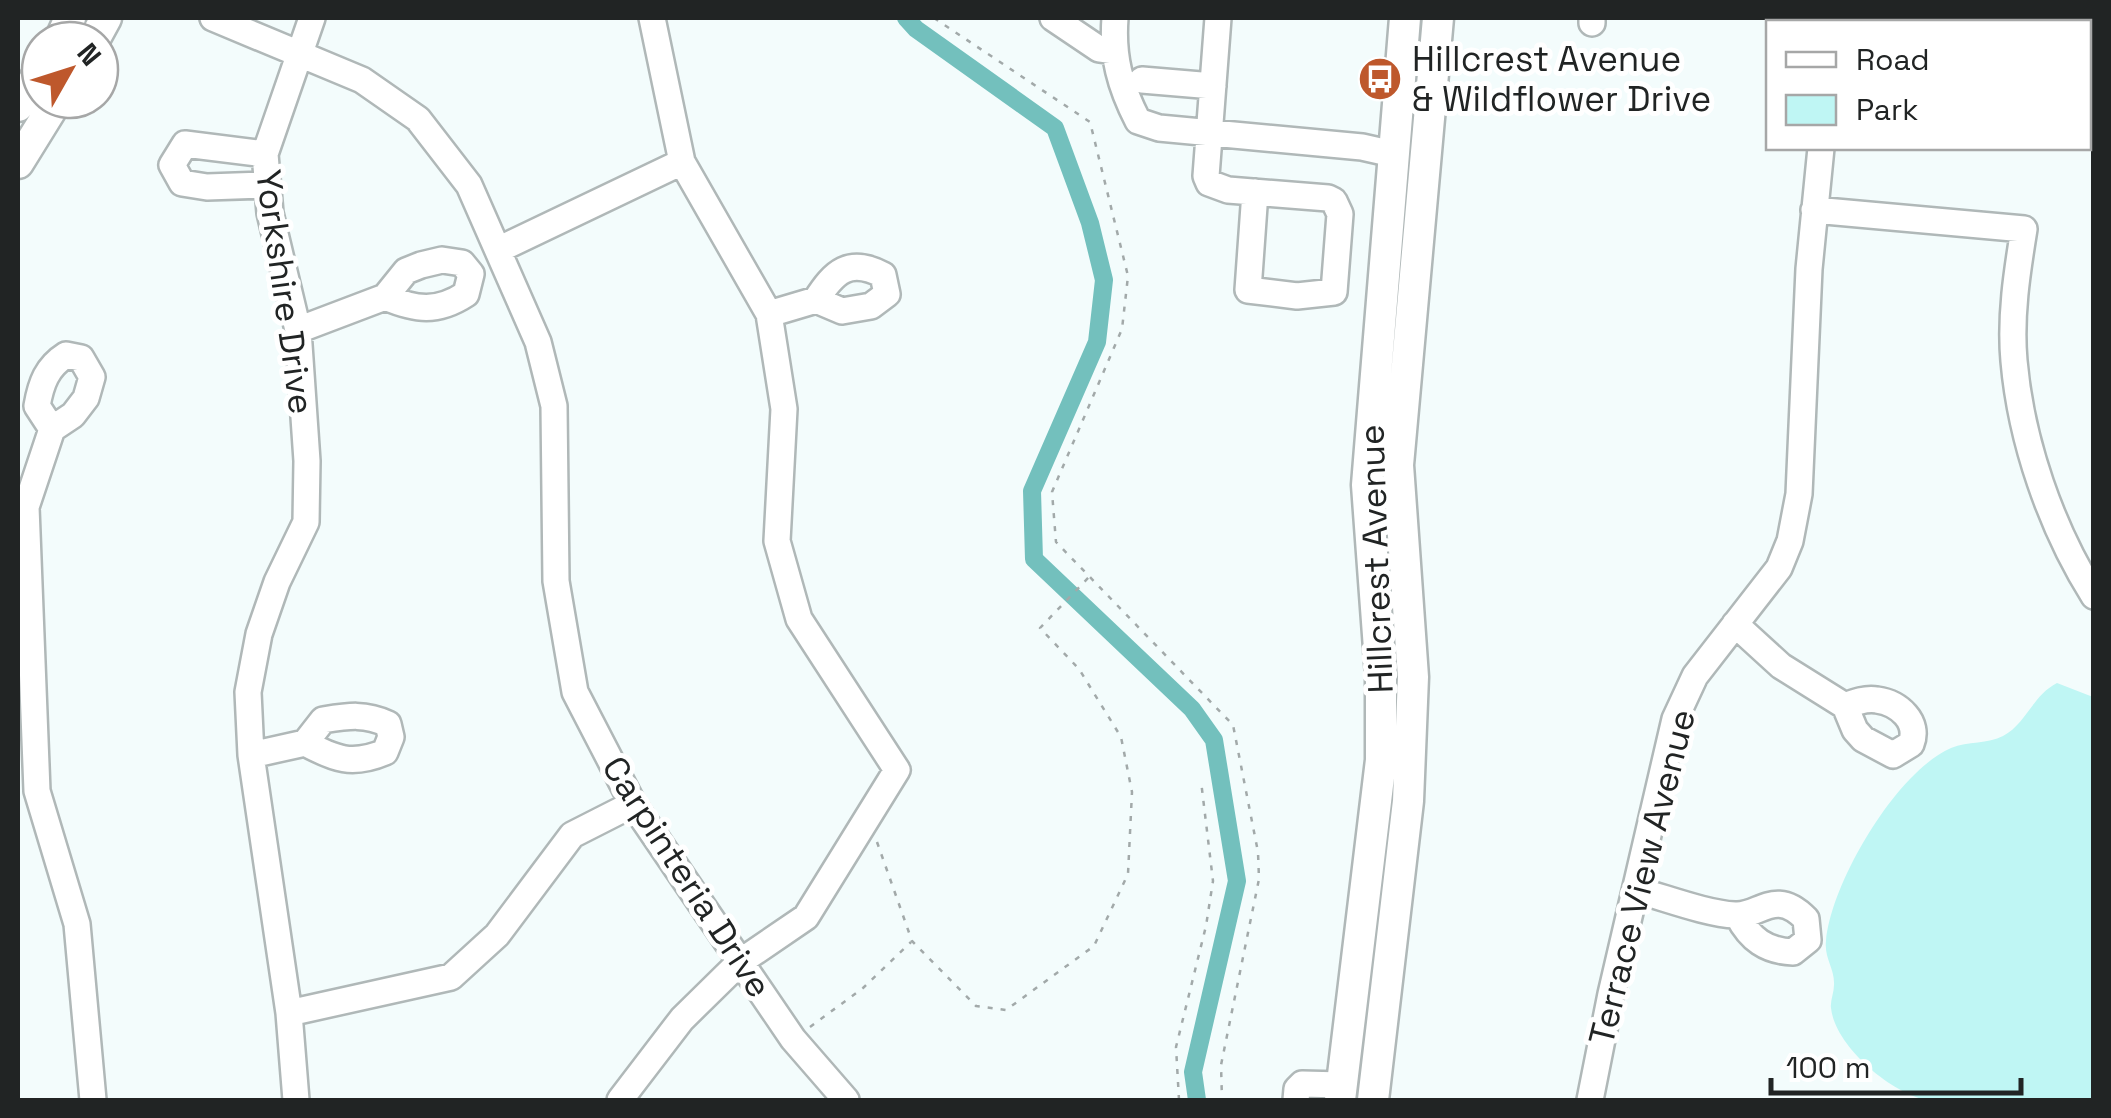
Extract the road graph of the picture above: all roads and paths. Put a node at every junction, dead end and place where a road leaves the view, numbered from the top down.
1 (213, 18) edge
2 (312, 18) edge
3 (652, 18) edge
4 (934, 18) edge
5 (1053, 18) edge
6 (1115, 18) edge
7 (1218, 18) edge
8 (1405, 18) edge
9 (1438, 18) edge
10 (1113, 51) junction
11 (298, 52) junction
12 (1142, 80) dead end
13 (1213, 86) junction
14 (44, 120) edge
15 (1209, 132) junction
16 (1822, 150) edge
17 (265, 154) junction
18 (1393, 154) junction
19 (18, 162) edge
20 (682, 162) junction
21 (268, 185) junction
22 (1254, 192) junction
23 (1814, 210) junction
24 (500, 250) junction
25 (1415, 268) junction
26 (385, 297) dead end
27 (816, 300) dead end
28 (769, 314) junction
29 (298, 330) junction
30 (52, 429) dead end
31 (22, 507) edge
32 (1090, 576) junction
33 (2094, 596) edge
34 (1735, 624) junction
35 (1845, 706) dead end
36 (305, 743) dead end
37 (251, 756) junction
38 (1201, 780) dead end
39 (634, 804) junction
40 (869, 816) junction
41 (1636, 890) junction
42 (1738, 916) dead end
43 (912, 941) junction
44 (740, 962) junction
45 (288, 1013) junction
46 (793, 1039) junction
47 (1341, 1093) edge
48 (93, 1100) edge
49 (296, 1100) edge
50 (620, 1100) edge
51 (846, 1100) edge
52 (1179, 1100) edge
53 (1222, 1100) edge
54 (1296, 1100) edge
55 (1373, 1100) edge
56 (1590, 1100) edge

1 - 11 street, Carpinteria Drive
2 - 11 street, Yorkshire Drive
3 - 20 street
4 - 32 path
5 - 10 street
6 - 10 street
7 - 13 street
8 - 18 main road, Hillcrest Avenue
9 - 25 main road, Hillcrest Avenue
10 - 15 street
11 - 17 street, Yorkshire Drive
11 - 24 street, Carpinteria Drive
12 - 13 street
13 - 15 street
14 - 19 main road
15 - 18 street
15 - 22 street
16 - 23 street, Terrace View Avenue
17 - 21 street, Yorkshire Drive
17 - 21 street
18 - 25 main road
18 - 47 main road, Hillcrest Avenue
20 - 24 street
20 - 28 street
21 - 29 street, Yorkshire Drive
22 - 22 street
23 - 33 street
23 - 34 street, Terrace View Avenue
24 - 39 street, Carpinteria Drive
25 - 55 main road, Hillcrest Avenue
26 - 29 street
27 - 28 street
28 - 40 street
29 - 37 street, Yorkshire Drive
30 - 31 street
31 - 48 street
32 - 43 path
32 - 53 path
34 - 35 street
34 - 41 street, Terrace View Avenue
36 - 37 street
37 - 45 street, Yorkshire Drive
38 - 52 path
39 - 44 street, Carpinteria Drive
39 - 45 street
40 - 43 path
40 - 44 street
41 - 42 street
41 - 56 street, Terrace View Avenue
43 - 46 path
44 - 46 street, Carpinteria Drive
44 - 50 street
45 - 49 street, Yorkshire Drive
46 - 51 street, Carpinteria Drive
47 - 54 street

